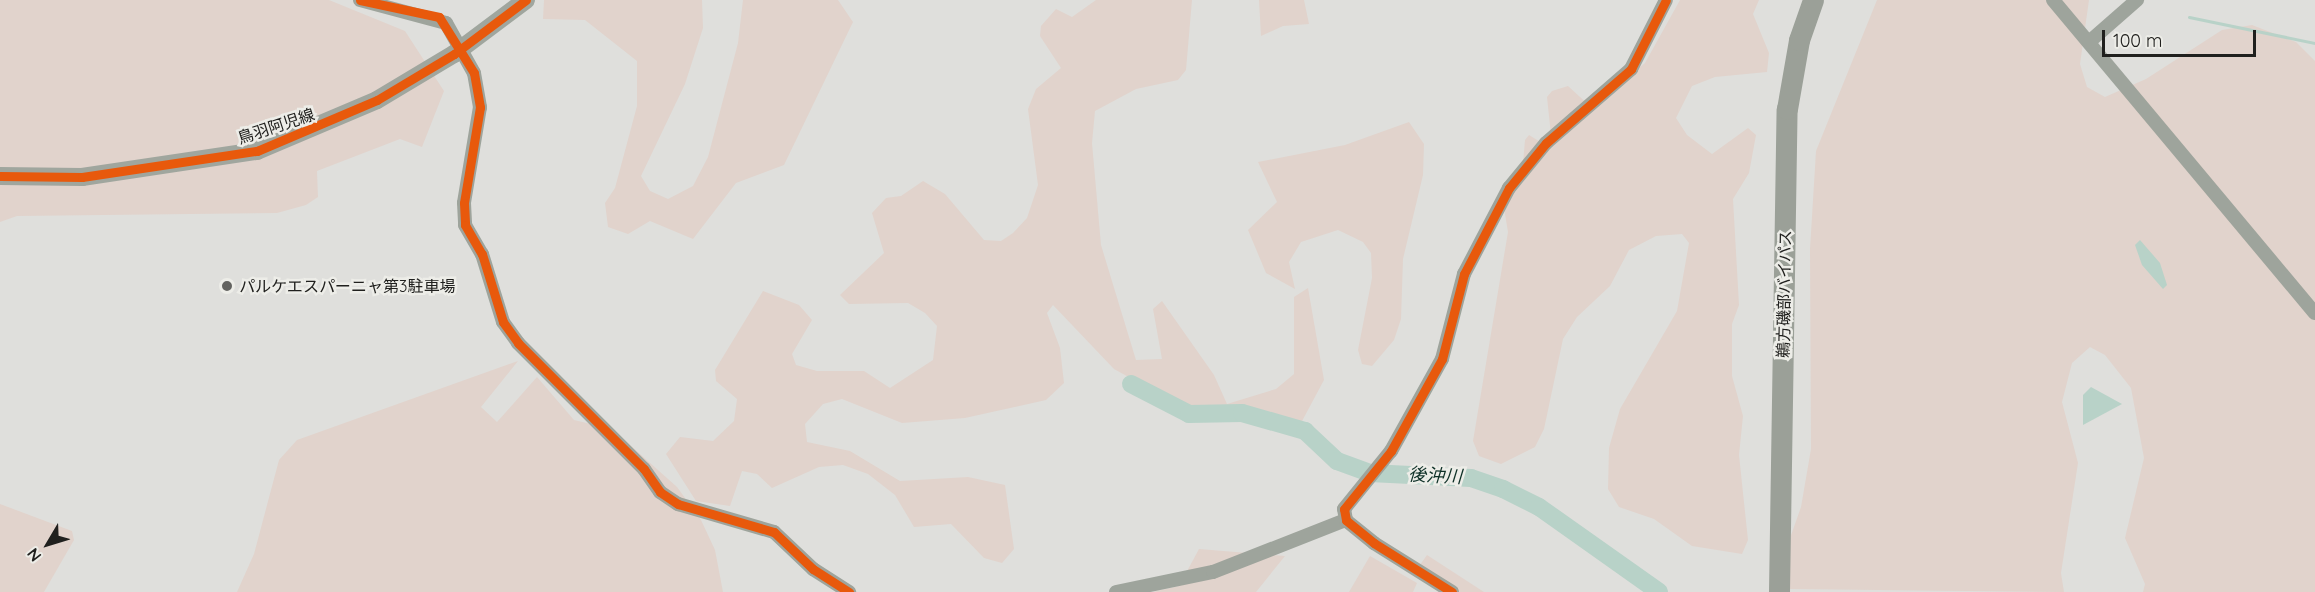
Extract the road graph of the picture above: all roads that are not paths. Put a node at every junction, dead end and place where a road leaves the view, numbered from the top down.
1 (360, 0) edge
2 (526, 0) edge
3 (1666, 0) edge
4 (1813, 0) edge
5 (2053, 0) edge
6 (2138, 0) edge
7 (2089, 42) junction
8 (0, 176) edge
9 (2315, 313) edge
10 (1346, 520) junction
11 (849, 592) edge
12 (1116, 592) edge
13 (1452, 592) edge
14 (1779, 592) edge

1 - 11 street, bridge
2 - 8 main road, 鳥羽阿児線
3 - 10 street
4 - 14 highway, 鵜方磯部バイパス
5 - 7 street
6 - 7 street
7 - 9 street
10 - 12 street
10 - 13 street

